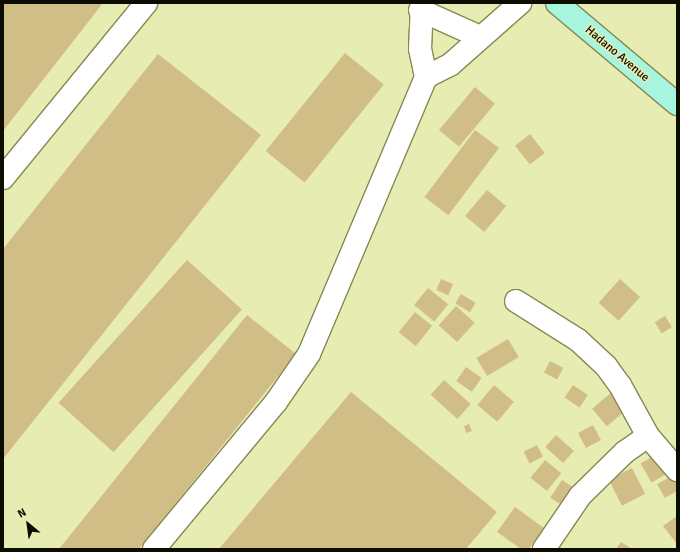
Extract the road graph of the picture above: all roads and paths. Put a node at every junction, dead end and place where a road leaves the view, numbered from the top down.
1 (146, 3) edge
2 (520, 3) edge
3 (563, 5) edge
4 (421, 6) edge
5 (480, 37) junction
6 (426, 77) junction
7 (677, 104) edge
8 (3, 178) edge
9 (516, 301) dead end
10 (648, 436) junction
11 (677, 470) edge
12 (154, 549) edge
13 (544, 549) edge

1 - 8 street
2 - 5 street
3 - 7 main road, Hadano Avenue
4 - 5 street
4 - 6 street
5 - 6 street
6 - 12 street
9 - 10 street
10 - 11 street
10 - 13 street

